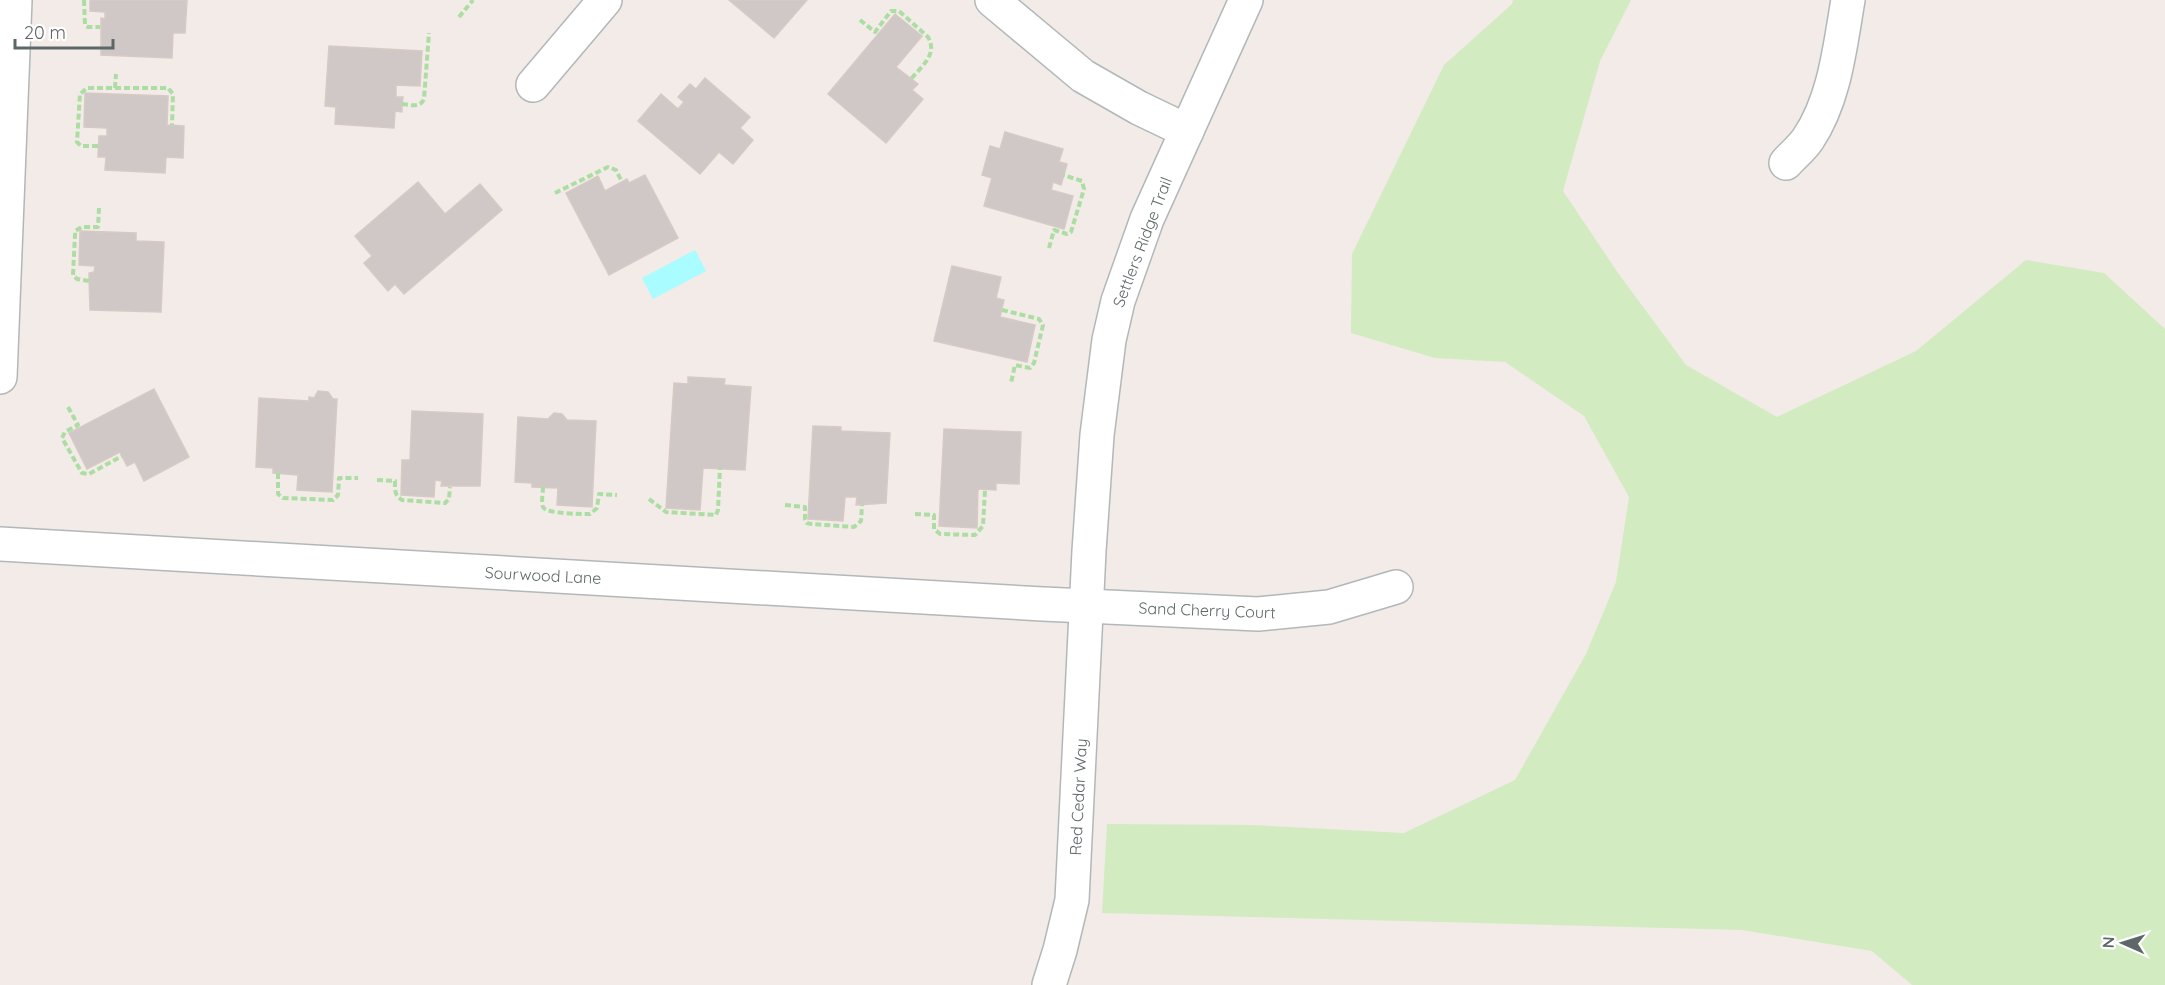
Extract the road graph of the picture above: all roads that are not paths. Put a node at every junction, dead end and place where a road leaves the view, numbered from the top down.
1 (15, 0) edge
2 (604, 0) edge
3 (992, 0) edge
4 (1246, 0) edge
5 (1848, 0) edge
6 (533, 85) dead end
7 (1187, 131) junction
8 (1786, 163) dead end
9 (0, 377) edge
10 (0, 544) edge
11 (1396, 587) dead end
12 (1086, 606) junction
13 (1049, 985) edge

1 - 9 street
2 - 6 street
3 - 7 street
4 - 7 street, Settlers Ridge Trail
5 - 8 street
7 - 12 street, Settlers Ridge Trail
10 - 12 street, Sourwood Lane
11 - 12 street, Sand Cherry Court
12 - 13 street, Red Cedar Way

